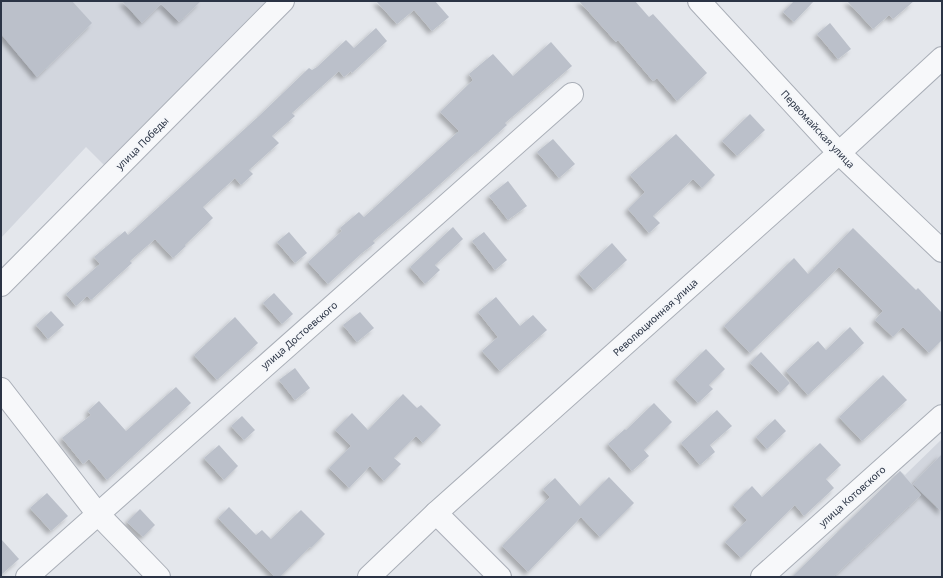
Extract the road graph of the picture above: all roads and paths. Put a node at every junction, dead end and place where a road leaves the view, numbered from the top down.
1 (283, 1) edge
2 (699, 1) edge
3 (942, 58) edge
4 (572, 94) dead end
5 (839, 153) junction
6 (942, 251) edge
7 (1, 285) edge
8 (1, 389) edge
9 (942, 416) edge
10 (98, 513) junction
11 (436, 513) junction
12 (27, 577) edge
13 (159, 577) edge
14 (369, 577) edge
15 (500, 577) edge
16 (762, 577) edge

1 - 7 street, улица Победы
2 - 5 street, Первомайская улица
3 - 5 street, Революционная улица
4 - 10 street, улица Достоевского
5 - 6 street, Первомайская улица
5 - 11 street, Революционная улица
8 - 10 street
9 - 16 street, улица Котовского
10 - 12 street, улица Достоевского
10 - 13 street
11 - 14 street, Революционная улица
11 - 15 street

